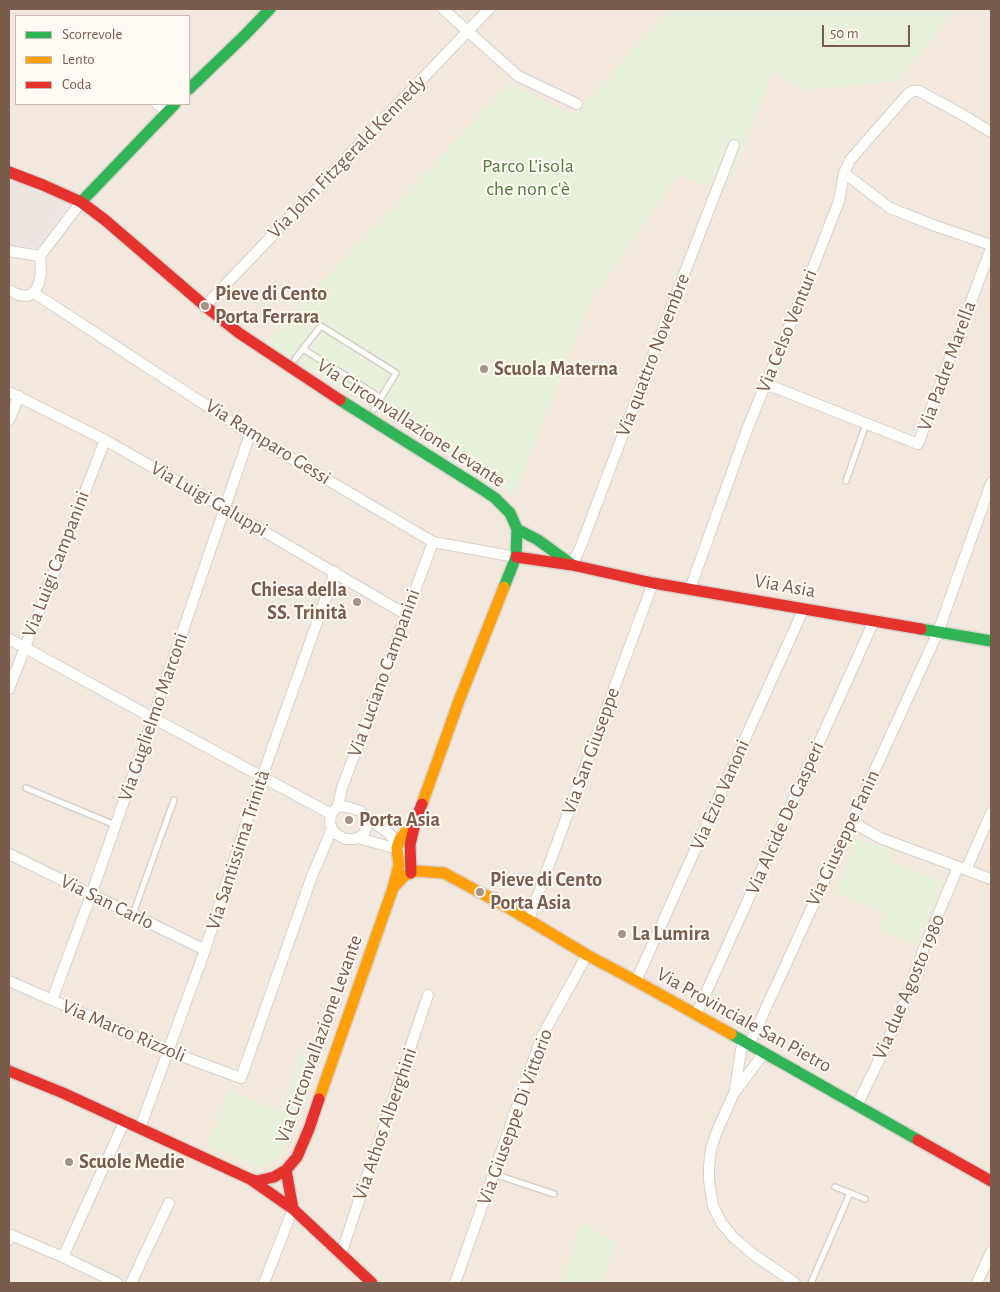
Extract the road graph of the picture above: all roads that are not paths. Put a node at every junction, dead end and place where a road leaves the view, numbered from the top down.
1 (270, 9) edge
2 (443, 9) edge
3 (489, 9) edge
4 (467, 31) junction
5 (190, 88) edge
6 (577, 104) dead end
7 (172, 108) edge
8 (991, 132) edge
9 (734, 145) dead end
10 (9, 172) edge
11 (844, 173) junction
12 (81, 202) junction
13 (991, 246) edge
14 (9, 251) edge
15 (40, 256) junction
16 (9, 291) edge
17 (34, 293) junction
18 (205, 306) junction
19 (303, 349) junction
20 (295, 359) dead end
21 (766, 384) junction
22 (9, 392) edge
23 (19, 396) junction
24 (381, 398) junction
25 (374, 409) dead end
26 (9, 420) edge
27 (866, 424) junction
28 (250, 434) junction
29 (105, 440) junction
30 (846, 480) dead end
31 (991, 483) edge
32 (224, 508) junction
33 (517, 529) junction
34 (433, 542) junction
35 (516, 557) junction
36 (572, 565) junction
37 (335, 572) junction
38 (653, 583) junction
39 (690, 589) junction
40 (804, 608) junction
41 (405, 614) junction
42 (874, 620) junction
43 (938, 632) junction
44 (9, 639) edge
45 (991, 641) edge
46 (24, 647) junction
47 (9, 689) edge
48 (153, 718) junction
49 (262, 776) junction
50 (26, 788) dead end
51 (174, 800) dead end
52 (335, 810) junction
53 (991, 812) edge
54 (366, 817) junction
55 (416, 819) junction
56 (851, 821) junction
57 (115, 825) junction
58 (378, 825) junction
59 (332, 829) junction
60 (408, 829) junction
61 (358, 838) junction
62 (398, 853) junction
63 (410, 853) junction
64 (9, 854) edge
65 (962, 868) junction
66 (411, 873) junction
67 (444, 873) junction
68 (991, 879) edge
69 (393, 888) junction
70 (91, 894) junction
71 (133, 915) junction
72 (528, 919) junction
73 (205, 950) junction
74 (587, 955) junction
75 (9, 981) edge
76 (636, 981) junction
77 (428, 995) dead end
78 (52, 1000) junction
79 (696, 1015) junction
80 (746, 1043) junction
81 (168, 1051) junction
82 (764, 1053) junction
83 (9, 1071) edge
84 (734, 1093) junction
85 (857, 1105) junction
86 (125, 1120) junction
87 (140, 1128) junction
88 (286, 1170) junction
89 (493, 1174) junction
90 (250, 1179) junction
91 (991, 1181) edge
92 (835, 1187) dead end
93 (850, 1193) junction
94 (554, 1194) dead end
95 (865, 1200) dead end
96 (169, 1203) dead end
97 (293, 1209) junction
98 (10, 1237) edge
99 (991, 1252) edge
100 (341, 1254) junction
101 (63, 1257) junction
102 (117, 1283) edge
103 (131, 1283) edge
104 (264, 1283) edge
105 (372, 1283) edge
106 (455, 1283) edge
107 (796, 1283) edge
108 (811, 1283) edge
109 (977, 1283) edge

1 - 5 main road
2 - 4 street
3 - 4 street, Via John Fitzgerald Kennedy
4 - 6 street
4 - 18 street, Via John Fitzgerald Kennedy
7 - 12 main road
8 - 11 street, Via Celso Venturi
9 - 36 street, Via quattro Novembre
10 - 12 main road, Via Circonvallazione Levante
11 - 13 street
11 - 21 street, Via Celso Venturi
12 - 15 street
12 - 18 main road, Via Circonvallazione Levante
13 - 27 street, Via Padre Marella
14 - 15 street
15 - 17 street
16 - 17 street
17 - 28 street, Via Ramparo Gessi
18 - 33 main road, Via Circonvallazione Levante
19 - 20 lane
19 - 24 lane
19 - 24 lane
21 - 27 street, Via Padre Marella
21 - 39 street, Via Celso Venturi
22 - 23 street, Via Luigi Galuppi
23 - 26 street
23 - 29 street, Via Luigi Galuppi
24 - 25 lane
27 - 30 lane
28 - 32 street, Via Guglielmo Marconi
28 - 34 street, Via Ramparo Gessi
29 - 32 street, Via Luigi Galuppi
29 - 46 street, Via Luigi Campanini
31 - 43 street, Via Giuseppe Fanin
32 - 37 street, Via Luigi Galuppi
32 - 48 street, Via Guglielmo Marconi
33 - 35 main road, Via Circonvallazione Levante
33 - 36 main road, Via Asia
34 - 35 street, Via Ramparo Gessi
34 - 41 street, Via Luciano Campanini
35 - 36 main road, Via Asia
35 - 55 main road, Via Circonvallazione Levante
36 - 38 main road, Via Asia
37 - 41 street, Via Luigi Galuppi
37 - 49 street, Via Santissima Trinità
38 - 39 main road, Via Asia
38 - 72 street, Via San Giuseppe
39 - 40 main road, Via Asia
40 - 42 main road, Via Asia
40 - 76 street, Via Ezio Vanoni
41 - 52 street, Via Luciano Campanini
42 - 43 main road, Via Asia
42 - 79 street, Via Alcide De Gasperi
43 - 45 main road, Via Asia
43 - 56 street, Via Giuseppe Fanin
44 - 46 street
46 - 47 street, Via Luigi Campanini
46 - 48 street
48 - 49 street
48 - 57 street, Via Guglielmo Marconi
49 - 52 street
49 - 73 street, Via Santissima Trinità
50 - 57 lane
51 - 71 lane
52 - 54 street
52 - 59 street
53 - 65 street, Via due Agosto 1980
54 - 58 street
54 - 61 street
55 - 60 main road, Via Circonvallazione Levante
55 - 63 main road, Via Circonvallazione Levante
56 - 65 street
56 - 80 street, Via Giuseppe Fanin
57 - 70 street, Via Guglielmo Marconi
58 - 60 street
58 - 62 street
59 - 61 street
59 - 81 street, Via Marco Rizzoli
60 - 62 main road, Via Circonvallazione Levante
61 - 62 street
62 - 63 street
62 - 66 main road
62 - 69 main road, Via Circonvallazione Levante
63 - 66 main road, Via Circonvallazione Levante
63 - 67 main road
64 - 70 street, Via San Carlo
65 - 68 street
65 - 85 street, Via due Agosto 1980
66 - 67 main road
66 - 69 main road
67 - 72 main road, Via Provinciale San Pietro
69 - 88 main road, Via Circonvallazione Levante
70 - 71 street, Via San Carlo
70 - 78 street, Via Guglielmo Marconi
71 - 73 street, Via San Carlo
72 - 74 main road, Via Provinciale San Pietro
73 - 81 street, Via Santissima Trinità
74 - 76 main road, Via Provinciale San Pietro
74 - 89 street, Via Giuseppe Di Vittorio
75 - 78 street, Via Marco Rizzoli
76 - 79 main road, Via Provinciale San Pietro
77 - 100 street, Via Athos Alberghini
78 - 81 street, Via Marco Rizzoli
79 - 80 main road, Via Provinciale San Pietro
80 - 82 main road, Via Provinciale San Pietro
80 - 84 street, Via Giuseppe Fanin
81 - 87 street, Via Santissima Trinità
82 - 84 street
82 - 85 main road, Via Provinciale San Pietro
83 - 86 main road, Via Circonvallazione Levante
84 - 107 street
85 - 91 main road, Via Provinciale San Pietro
86 - 87 main road, Via Circonvallazione Levante
86 - 101 street
87 - 90 main road, Via Circonvallazione Levante
88 - 90 main road, Via Circonvallazione Levante
88 - 97 main road
89 - 94 lane
89 - 106 street, Via Giuseppe Di Vittorio
90 - 97 main road
92 - 93 lane
93 - 95 lane
93 - 108 lane
96 - 103 street
97 - 100 main road
97 - 104 street
98 - 101 street
99 - 109 street
100 - 105 main road
101 - 102 street

